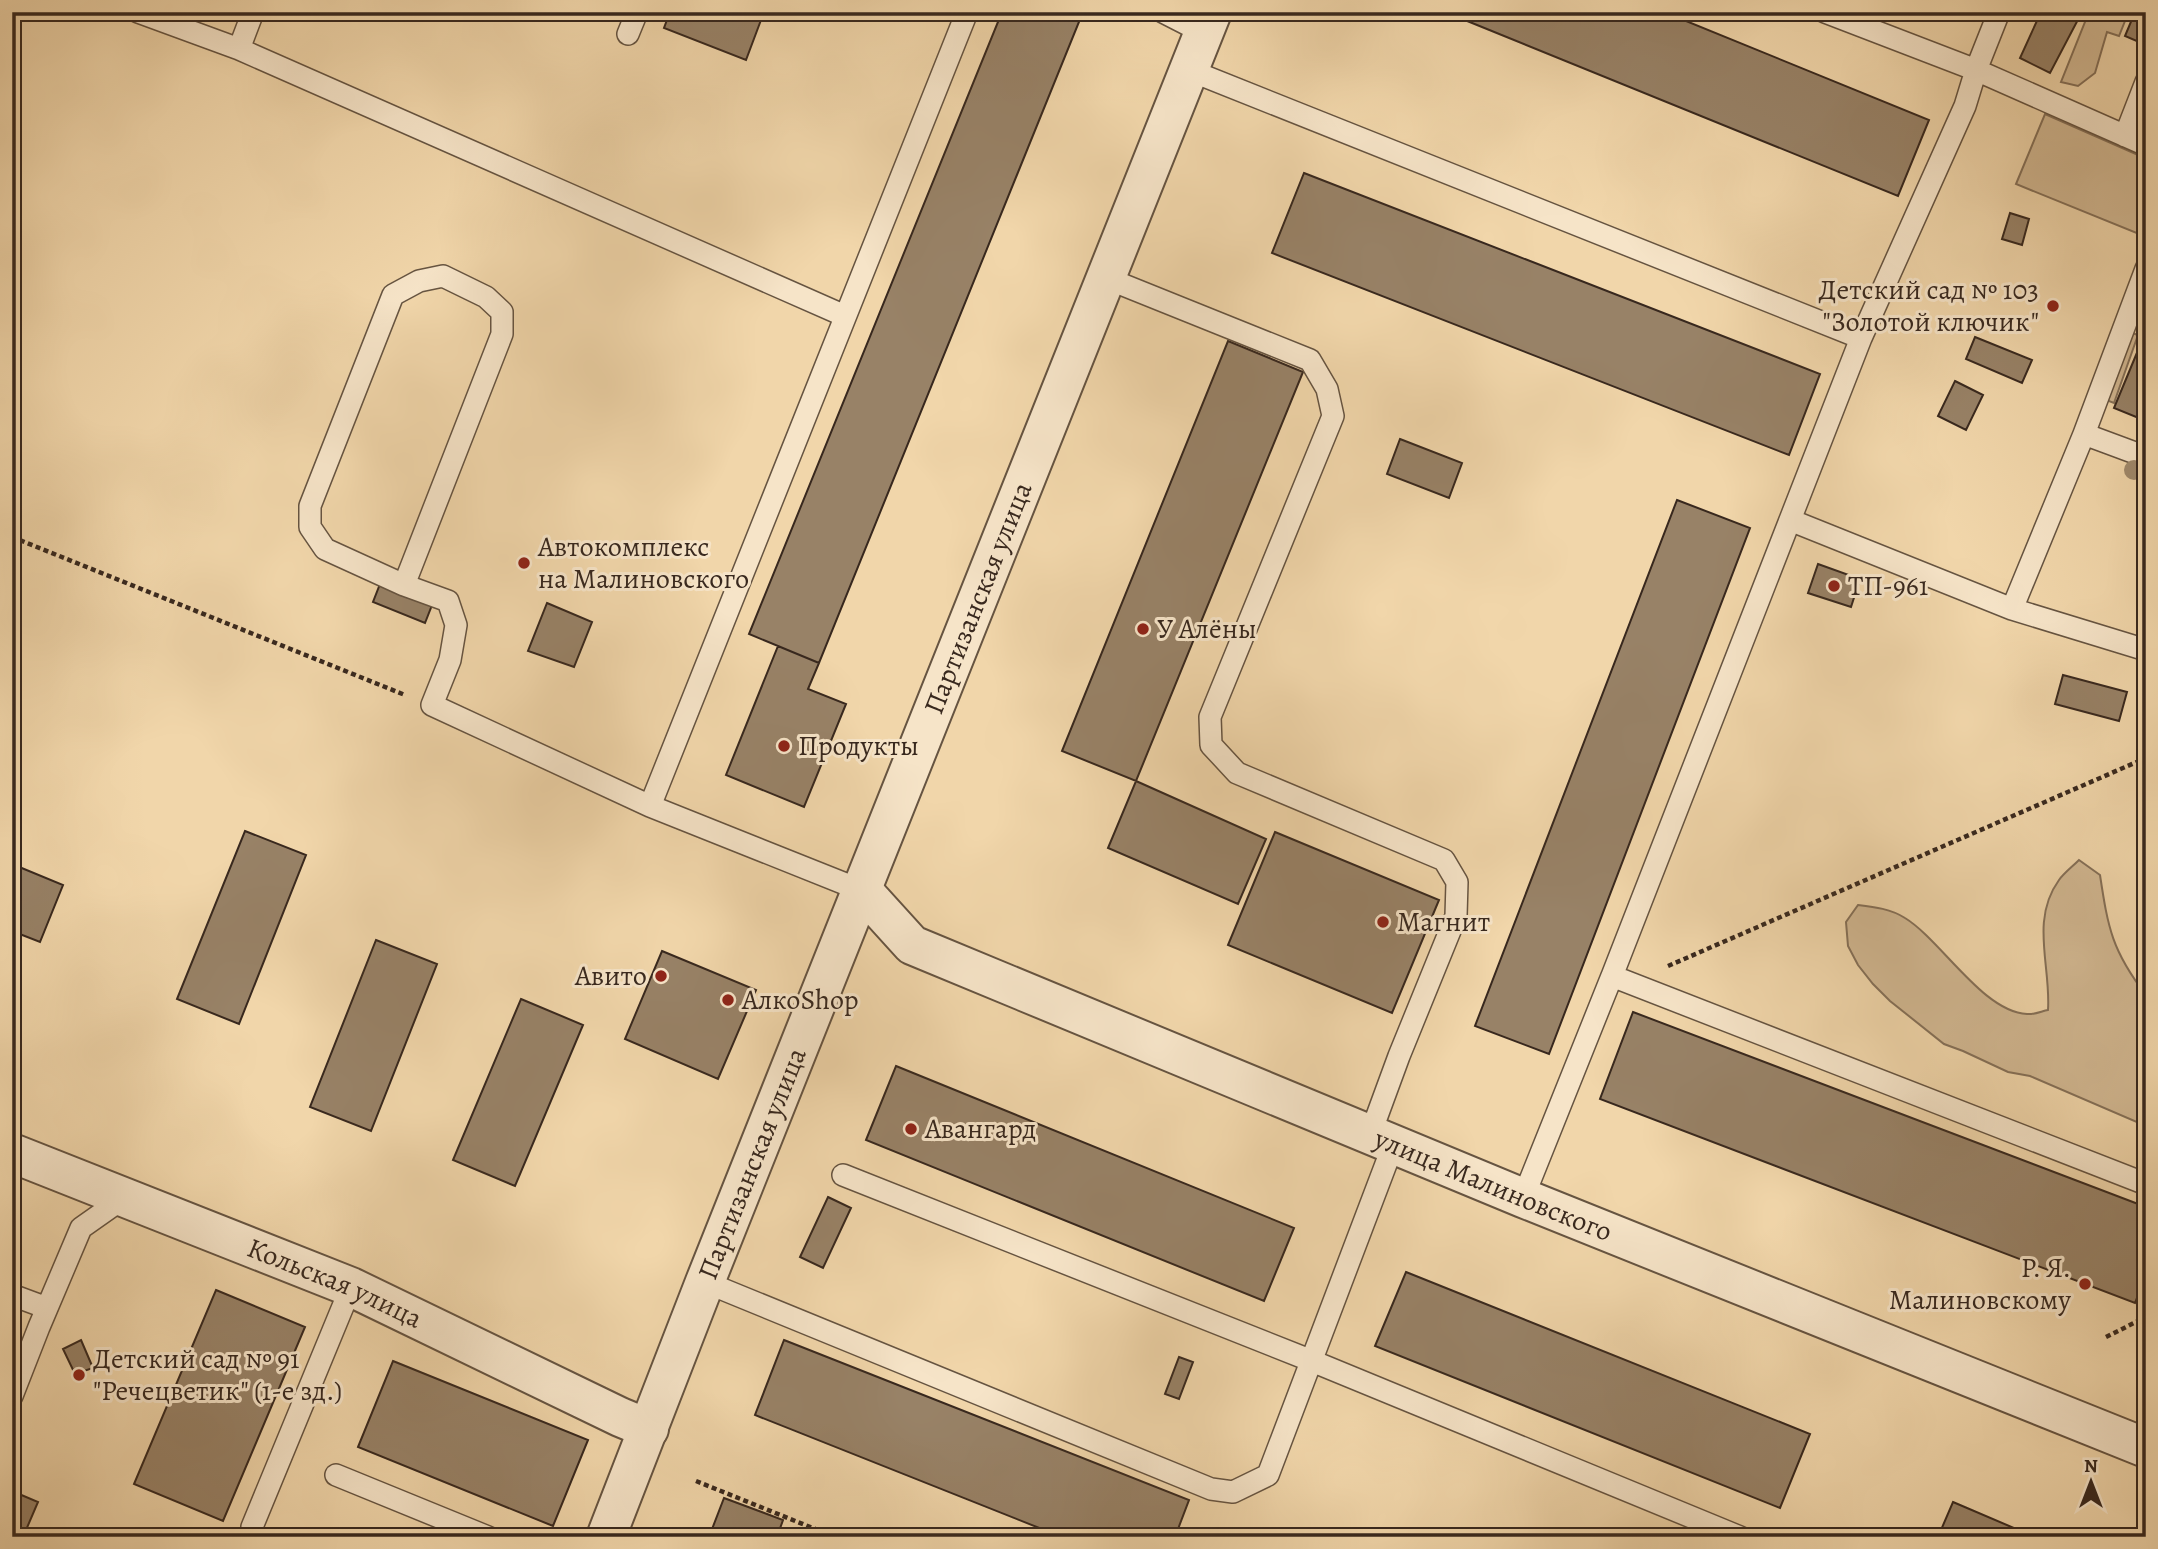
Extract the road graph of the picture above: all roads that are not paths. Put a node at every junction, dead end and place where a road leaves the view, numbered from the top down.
1 (138, 12) edge
2 (253, 12) edge
3 (637, 12) edge
4 (967, 12) edge
5 (1163, 12) edge
6 (1825, 12) edge
7 (1999, 12) edge
8 (1208, 23) edge
9 (628, 34) dead end
10 (239, 49) junction
11 (1189, 70) junction
12 (1976, 70) junction
13 (2146, 82) edge
14 (2125, 136) junction
15 (2146, 145) edge
16 (2146, 269) edge
17 (1106, 278) junction
18 (845, 316) junction
19 (1861, 338) junction
20 (2084, 433) junction
21 (2146, 457) edge
22 (1790, 520) junction
23 (404, 585) junction
24 (2012, 609) junction
25 (2146, 650) edge
26 (650, 806) junction
27 (863, 891) junction
28 (1621, 979) junction
29 (1382, 1139) junction
30 (12, 1153) edge
31 (843, 1175) dead end
32 (2146, 1184) edge
33 (125, 1198) junction
34 (1523, 1198) junction
35 (705, 1282) junction
36 (351, 1287) junction
37 (12, 1295) edge
38 (47, 1308) junction
39 (1312, 1362) junction
40 (12, 1396) edge
41 (649, 1429) junction
42 (2146, 1448) edge
43 (336, 1475) dead end
44 (252, 1527) dead end
45 (488, 1537) edge
46 (606, 1537) edge
47 (1740, 1537) edge

1 - 10 lane
2 - 10 lane
3 - 9 lane
4 - 18 lane
5 - 8 lane
6 - 12 lane
7 - 12 lane
8 - 11 street, Партизанская улица
10 - 18 lane
11 - 17 street, Партизанская улица
11 - 19 lane
12 - 14 lane
12 - 19 lane
13 - 14 lane
14 - 15 lane
16 - 20 lane
17 - 27 street, Партизанская улица
17 - 29 lane
18 - 26 lane
19 - 22 lane
20 - 21 lane
20 - 24 lane
22 - 24 lane
22 - 28 lane
23 - 23 lane
23 - 26 lane
24 - 25 lane
26 - 27 lane
27 - 29 street, улица Малиновского
27 - 35 street, Партизанская улица
28 - 32 lane
28 - 34 lane
29 - 34 street, улица Малиновского
29 - 39 lane
30 - 33 street, Кольская улица
31 - 39 lane
33 - 36 street, Кольская улица
33 - 38 lane
34 - 42 street, улица Малиновского
35 - 39 lane
35 - 41 street, Партизанская улица
36 - 41 street, Кольская улица
36 - 44 lane
37 - 38 lane
38 - 40 lane
39 - 47 lane
41 - 46 street, Партизанская улица
43 - 45 lane

